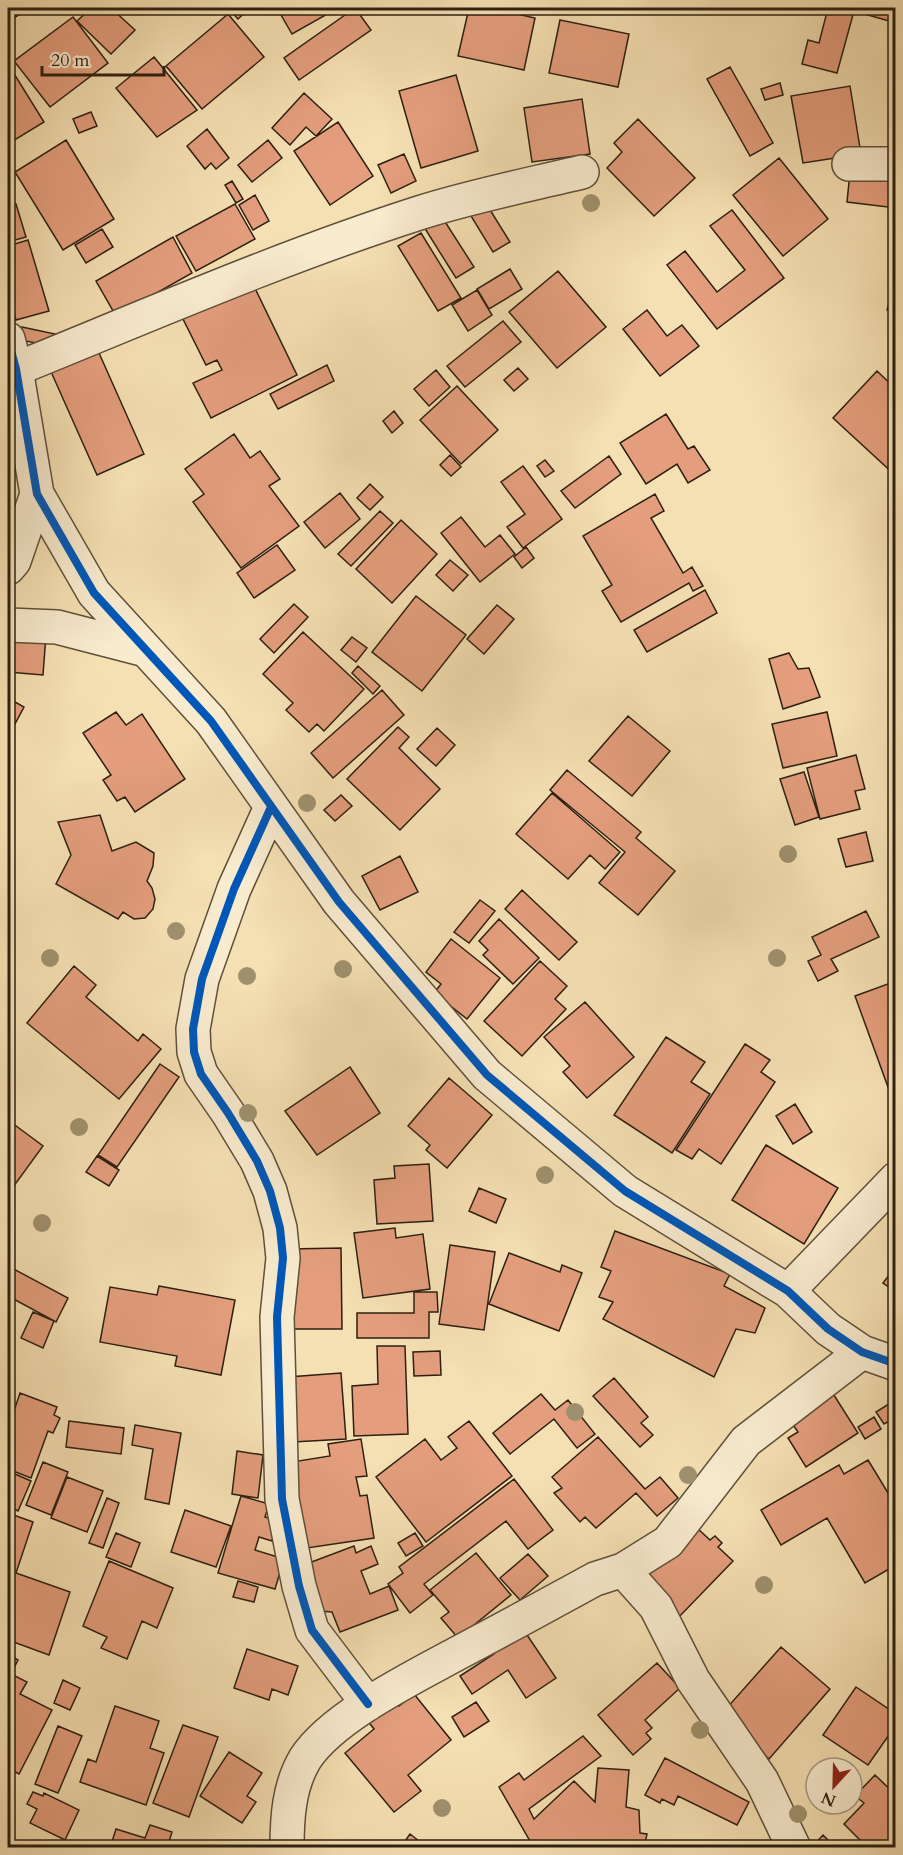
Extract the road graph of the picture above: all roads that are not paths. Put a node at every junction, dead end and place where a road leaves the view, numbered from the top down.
1 (849, 164) dead end
2 (896, 164) edge
3 (582, 172) dead end
4 (12, 354) edge
5 (37, 494) junction
6 (8, 568) edge
7 (8, 625) edge
8 (146, 650) junction
9 (271, 807) junction
10 (896, 1179) edge
11 (788, 1291) junction
12 (862, 1352) junction
13 (896, 1364) edge
14 (623, 1570) junction
15 (368, 1704) junction
16 (287, 1848) edge
17 (794, 1848) edge

1 - 2 street
3 - 4 street
4 - 5 street
5 - 6 street
5 - 8 street
7 - 8 street
8 - 9 street
9 - 11 street
9 - 15 street
10 - 11 street
11 - 12 street
12 - 13 street
12 - 14 street
14 - 15 street
14 - 17 street
15 - 16 street

